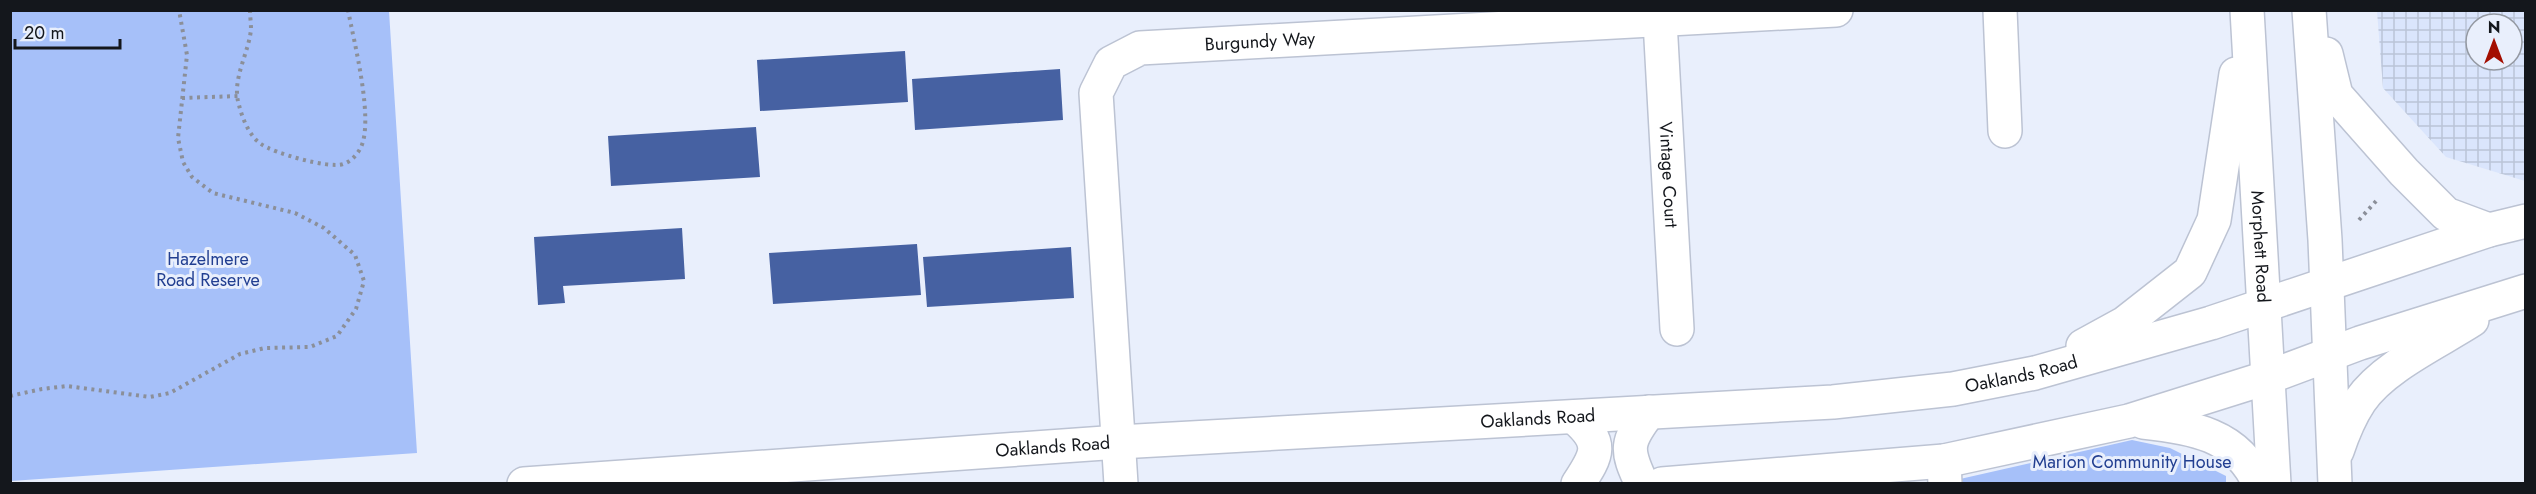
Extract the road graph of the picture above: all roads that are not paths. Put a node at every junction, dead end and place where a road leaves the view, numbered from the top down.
1 (1836, 10) edge
2 (2000, 10) edge
3 (2246, 10) edge
4 (2309, 10) edge
5 (2316, 10) edge
6 (1660, 21) junction
7 (2005, 131) dead end
8 (2526, 221) edge
9 (2489, 230) junction
10 (2327, 284) junction
11 (2520, 293) edge
12 (2263, 305) junction
13 (1677, 328) dead end
14 (2330, 355) junction
15 (2035, 373) junction
16 (2266, 378) junction
17 (1649, 412) junction
18 (1574, 417) junction
19 (2130, 421) junction
20 (1119, 442) junction
21 (2334, 470) edge
22 (1944, 472) edge
23 (748, 476) edge
24 (524, 483) edge
25 (1121, 483) edge
26 (1578, 483) edge
27 (1642, 483) edge
28 (1662, 483) edge
29 (2259, 483) edge
30 (2274, 483) edge

1 - 6 main road, Burgundy Way
2 - 7 main road
3 - 12 main road, Morphett Road
3 - 15 main road
4 - 10 main road
5 - 9 main road
6 - 13 main road, Vintage Court
6 - 20 main road, Burgundy Way
8 - 9 main road, Oaklands Road
9 - 10 main road, Oaklands Road
10 - 12 main road, Oaklands Road
10 - 14 main road
11 - 14 main road
11 - 21 main road
12 - 15 main road, Oaklands Road
12 - 16 main road, Morphett Road
14 - 16 main road
14 - 21 main road
15 - 17 main road, Oaklands Road
16 - 19 main road
16 - 30 main road, Morphett Road
17 - 18 main road, Oaklands Road
17 - 27 main road
18 - 20 main road, Oaklands Road
18 - 26 main road
19 - 22 main road
19 - 29 main road
20 - 23 main road, Oaklands Road
20 - 25 main road, Burgundy Way
22 - 28 main road
23 - 24 main road, Oaklands Road

